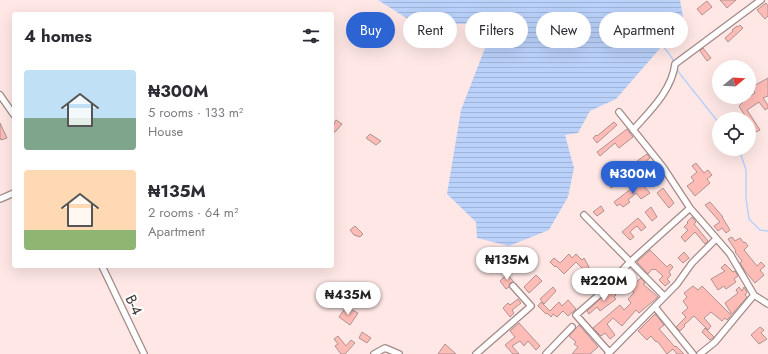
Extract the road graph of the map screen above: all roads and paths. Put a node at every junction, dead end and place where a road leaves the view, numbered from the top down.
1 (761, 0) edge
2 (0, 95) edge
3 (12, 112) edge
4 (619, 112) dead end
5 (633, 130) junction
6 (12, 194) edge
7 (0, 199) edge
8 (690, 208) junction
9 (584, 215) dead end
10 (716, 239) junction
11 (630, 262) junction
12 (103, 268) edge
13 (513, 286) dead end
14 (754, 295) junction
15 (664, 296) junction
16 (768, 304) edge
17 (655, 307) junction
18 (572, 327) dead end
19 (608, 353) edge
20 (144, 354) edge
21 (374, 354) edge
22 (399, 354) edge
23 (476, 354) edge
24 (546, 354) edge
25 (693, 354) edge
26 (700, 354) edge

1 - 5 street
2 - 3 street
4 - 5 street
5 - 8 street
6 - 7 street
8 - 10 street
8 - 11 street
9 - 11 street
10 - 14 street
10 - 15 street
11 - 15 street
11 - 19 street
12 - 20 street, B-4
13 - 23 street
14 - 16 street
14 - 26 street
15 - 17 street
17 - 19 street
17 - 25 street
18 - 24 street
21 - 22 street

